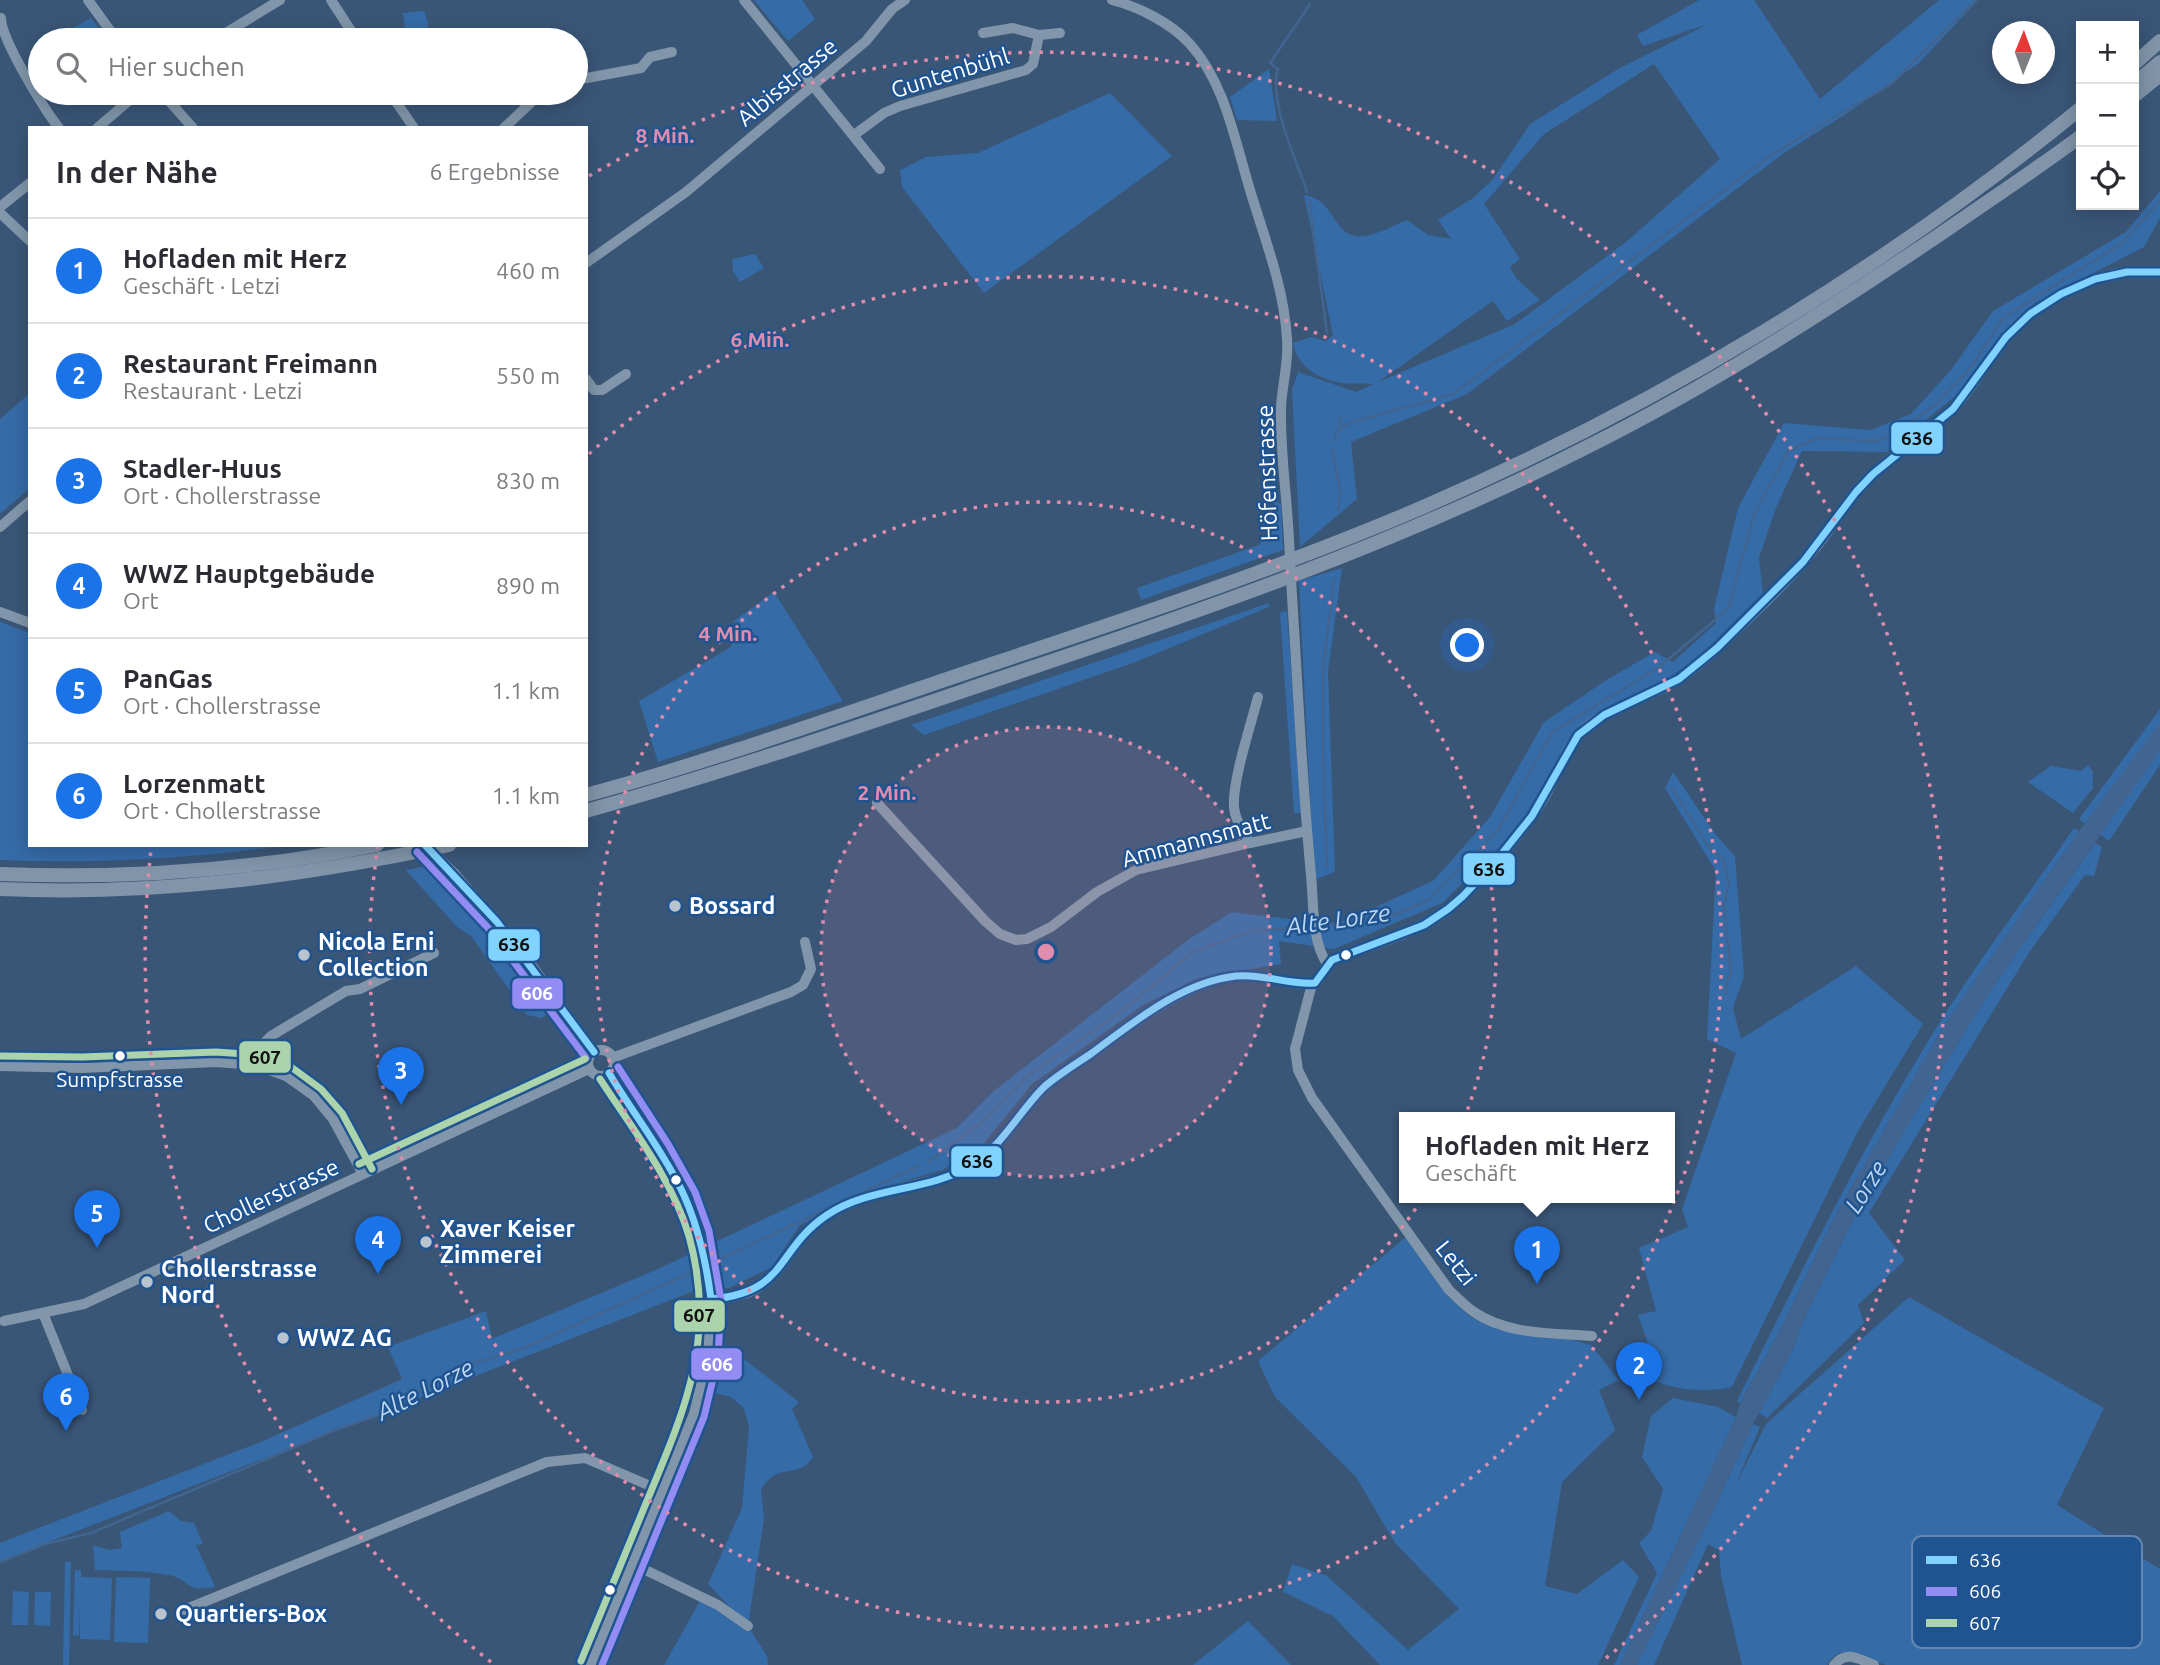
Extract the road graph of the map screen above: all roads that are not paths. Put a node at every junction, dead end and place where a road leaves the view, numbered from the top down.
1 (88, 0) edge
2 (280, 0) edge
3 (331, 0) edge
4 (744, 0) edge
5 (905, 0) edge
6 (1112, 0) edge
7 (1, 18) edge
8 (108, 28) edge
9 (234, 28) edge
10 (348, 28) edge
11 (983, 33) dead end
12 (1060, 33) dead end
13 (1039, 35) junction
14 (2160, 41) edge
15 (672, 52) dead end
16 (2139, 60) edge
17 (2160, 62) edge
18 (2160, 75) edge
19 (28, 77) edge
20 (588, 78) edge
21 (2135, 84) edge
22 (814, 85) junction
23 (2139, 92) edge
24 (45, 105) edge
25 (124, 105) edge
26 (173, 105) edge
27 (398, 105) edge
28 (528, 105) edge
29 (2076, 112) edge
30 (58, 126) edge
31 (99, 126) edge
32 (191, 126) edge
33 (413, 126) edge
34 (506, 126) edge
35 (2076, 132) edge
36 (854, 135) junction
37 (2076, 140) edge
38 (880, 169) dead end
39 (28, 185) edge
40 (0, 207) edge
41 (0, 213) edge
42 (1944, 232) junction
43 (28, 239) edge
44 (588, 261) edge
45 (2160, 272) edge
46 (626, 374) dead end
47 (588, 382) edge
48 (28, 503) edge
49 (0, 527) edge
50 (0, 612) edge
51 (28, 623) edge
52 (1258, 697) dead end
53 (588, 794) edge
54 (877, 803) dead end
55 (588, 810) edge
56 (1307, 831) junction
57 (1250, 843) junction
58 (365, 847) edge
59 (427, 847) edge
60 (439, 847) edge
61 (0, 874) edge
62 (0, 890) edge
63 (805, 943) dead end
64 (434, 953) dead end
65 (1327, 964) junction
66 (1312, 984) junction
67 (594, 1052) junction
68 (612, 1058) junction
69 (256, 1065) junction
70 (0, 1066) edge
71 (589, 1069) junction
72 (608, 1073) junction
73 (363, 1174) junction
74 (710, 1299) junction
75 (43, 1313) junction
76 (4, 1321) dead end
77 (1592, 1336) dead end
78 (82, 1410) dead end
79 (662, 1491) junction
80 (631, 1563) junction
81 (184, 1610) dead end
82 (748, 1626) dead end
83 (591, 1665) edge
84 (1834, 1665) edge
85 (1874, 1665) edge

1 - 8 street
2 - 9 street
3 - 10 street
4 - 22 street
5 - 22 street, Albisstrasse
6 - 56 street, Höfenstrasse, bridge
7 - 19 street
11 - 13 street, Guntenbühl
12 - 13 street, Guntenbühl
13 - 36 street, Guntenbühl
14 - 16 highway
15 - 20 street
17 - 21 highway
18 - 23 highway
22 - 36 street
22 - 44 street, Albisstrasse
24 - 30 street
25 - 31 street
26 - 32 street
27 - 33 street
28 - 34 street
29 - 53 highway
35 - 42 highway
36 - 38 street
37 - 42 highway
39 - 40 street
41 - 43 street
42 - 55 highway
45 - 65 street
46 - 47 street
48 - 49 street
50 - 51 street
52 - 57 street
54 - 57 street, Ammannsmatt
56 - 57 street, Ammannsmatt
56 - 65 street, Höfenstrasse
58 - 61 highway
59 - 67 street, bridge
60 - 62 highway
63 - 68 street
64 - 69 street
65 - 66 street
66 - 74 street
66 - 77 street, Letzi
67 - 68 street
67 - 71 street
68 - 72 street
69 - 70 street
69 - 73 street
71 - 72 street
71 - 73 street, Chollerstrasse
72 - 74 street
73 - 75 street, Chollerstrasse
74 - 79 street
75 - 76 street, Chollerstrasse
75 - 78 street
79 - 80 street
79 - 81 street
80 - 82 street
80 - 83 street
84 - 85 street

